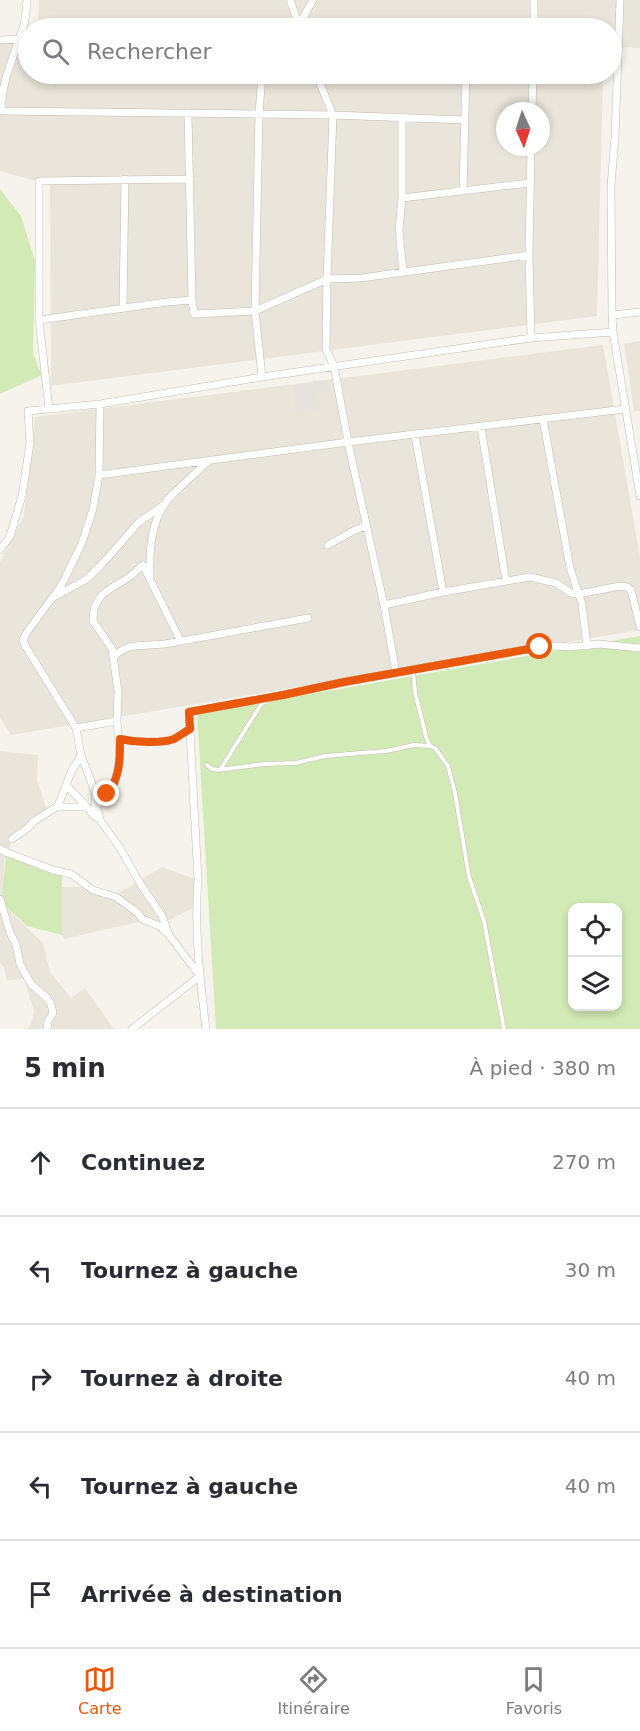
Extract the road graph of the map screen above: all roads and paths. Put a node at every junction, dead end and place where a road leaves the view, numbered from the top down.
1 (27, 0) edge
2 (290, 0) edge
3 (313, 0) edge
4 (534, 0) edge
5 (620, 0) edge
6 (24, 18) edge
7 (296, 18) edge
8 (304, 18) edge
9 (534, 18) edge
10 (618, 18) edge
11 (18, 39) joint
12 (0, 40) edge
13 (262, 84) edge
14 (320, 84) edge
15 (466, 84) edge
16 (533, 84) edge
17 (614, 84) edge
18 (532, 102) edge
19 (188, 112) junction
20 (260, 114) junction
21 (333, 115) junction
22 (402, 118) junction
23 (465, 120) junction
24 (531, 156) edge
25 (125, 179) junction
26 (190, 179) junction
27 (530, 183) junction
28 (463, 191) junction
29 (402, 198) junction
30 (529, 255) junction
31 (403, 272) junction
32 (327, 279) junction
33 (192, 300) junction
34 (123, 308) junction
35 (255, 311) junction
36 (640, 312) edge
37 (612, 315) junction
38 (39, 320) junction
39 (613, 332) junction
40 (531, 338) junction
41 (334, 366) junction
42 (262, 377) junction
43 (100, 404) junction
44 (49, 409) junction
45 (625, 409) junction
46 (543, 419) junction
47 (481, 427) junction
48 (415, 435) junction
49 (348, 442) junction
50 (207, 462) junction
51 (99, 476) junction
52 (640, 496) edge
53 (164, 505) junction
54 (366, 526) junction
55 (328, 545) dead end
56 (0, 550) edge
57 (150, 580) junction
58 (506, 580) junction
59 (442, 592) junction
60 (579, 594) junction
61 (52, 598) junction
62 (384, 605) junction
63 (308, 618) dead end
64 (640, 627) edge
65 (180, 640) junction
66 (587, 646) junction
67 (640, 648) edge
68 (114, 656) junction
69 (413, 670) junction
70 (396, 673) junction
71 (283, 695) junction
72 (117, 720) junction
73 (76, 728) junction
74 (190, 729) junction
75 (120, 739) junction
76 (430, 746) junction
77 (81, 755) junction
78 (207, 765) dead end
79 (219, 770) junction
80 (66, 785) junction
81 (56, 807) junction
82 (92, 807) junction
83 (12, 839) dead end
84 (0, 849) edge
85 (0, 898) edge
86 (6, 917) junction
87 (0, 924) edge
88 (169, 935) junction
89 (200, 976) junction
90 (47, 1029) edge
91 (132, 1029) edge
92 (206, 1029) edge
93 (504, 1029) edge

1 - 6 street
2 - 7 street
3 - 8 street
4 - 9 street
5 - 10 street
11 - 12 street
11 - 19 street
13 - 20 street
14 - 21 street
15 - 23 street
16 - 18 street
17 - 37 street
19 - 20 street
19 - 26 street
20 - 21 street
20 - 35 street
21 - 22 street
21 - 32 street
22 - 23 street
22 - 29 street
23 - 28 street
24 - 27 street
25 - 26 street
25 - 34 street
25 - 38 street
26 - 33 street
27 - 28 street
27 - 30 street
28 - 29 street
29 - 31 street
30 - 31 street
30 - 40 street
31 - 32 street
32 - 35 street
32 - 41 street
33 - 34 street
33 - 35 street
34 - 38 street
35 - 42 street
36 - 37 street
37 - 39 street
38 - 44 street
39 - 40 street
39 - 45 street
40 - 41 street
41 - 42 street
41 - 49 street
42 - 43 street
43 - 44 street
43 - 51 street
44 - 56 street
45 - 46 street
45 - 52 street
46 - 47 street
46 - 60 street
47 - 48 street
47 - 58 street
48 - 49 street
48 - 59 street
49 - 50 street
49 - 54 street
50 - 51 street
50 - 53 street
51 - 61 street
53 - 57 street
53 - 61 street
54 - 55 street
54 - 62 street
57 - 65 street
57 - 68 street
58 - 59 street
58 - 60 street
59 - 62 street
60 - 64 street
60 - 66 street
61 - 73 street
62 - 70 street
63 - 65 street
65 - 68 street
66 - 67 street
66 - 69 street
68 - 72 street
69 - 70 street
69 - 76 lane
70 - 71 street
71 - 74 street
71 - 79 lane
72 - 73 street
72 - 75 street
73 - 77 street
74 - 75 street
74 - 89 street
75 - 82 street
76 - 79 lane
76 - 93 lane
77 - 80 street
77 - 82 street
78 - 79 lane
80 - 81 street
80 - 82 street
81 - 82 street
81 - 83 street
82 - 88 street
84 - 88 street
85 - 86 street
86 - 87 street
86 - 90 street
88 - 89 street
89 - 91 street
89 - 92 street

